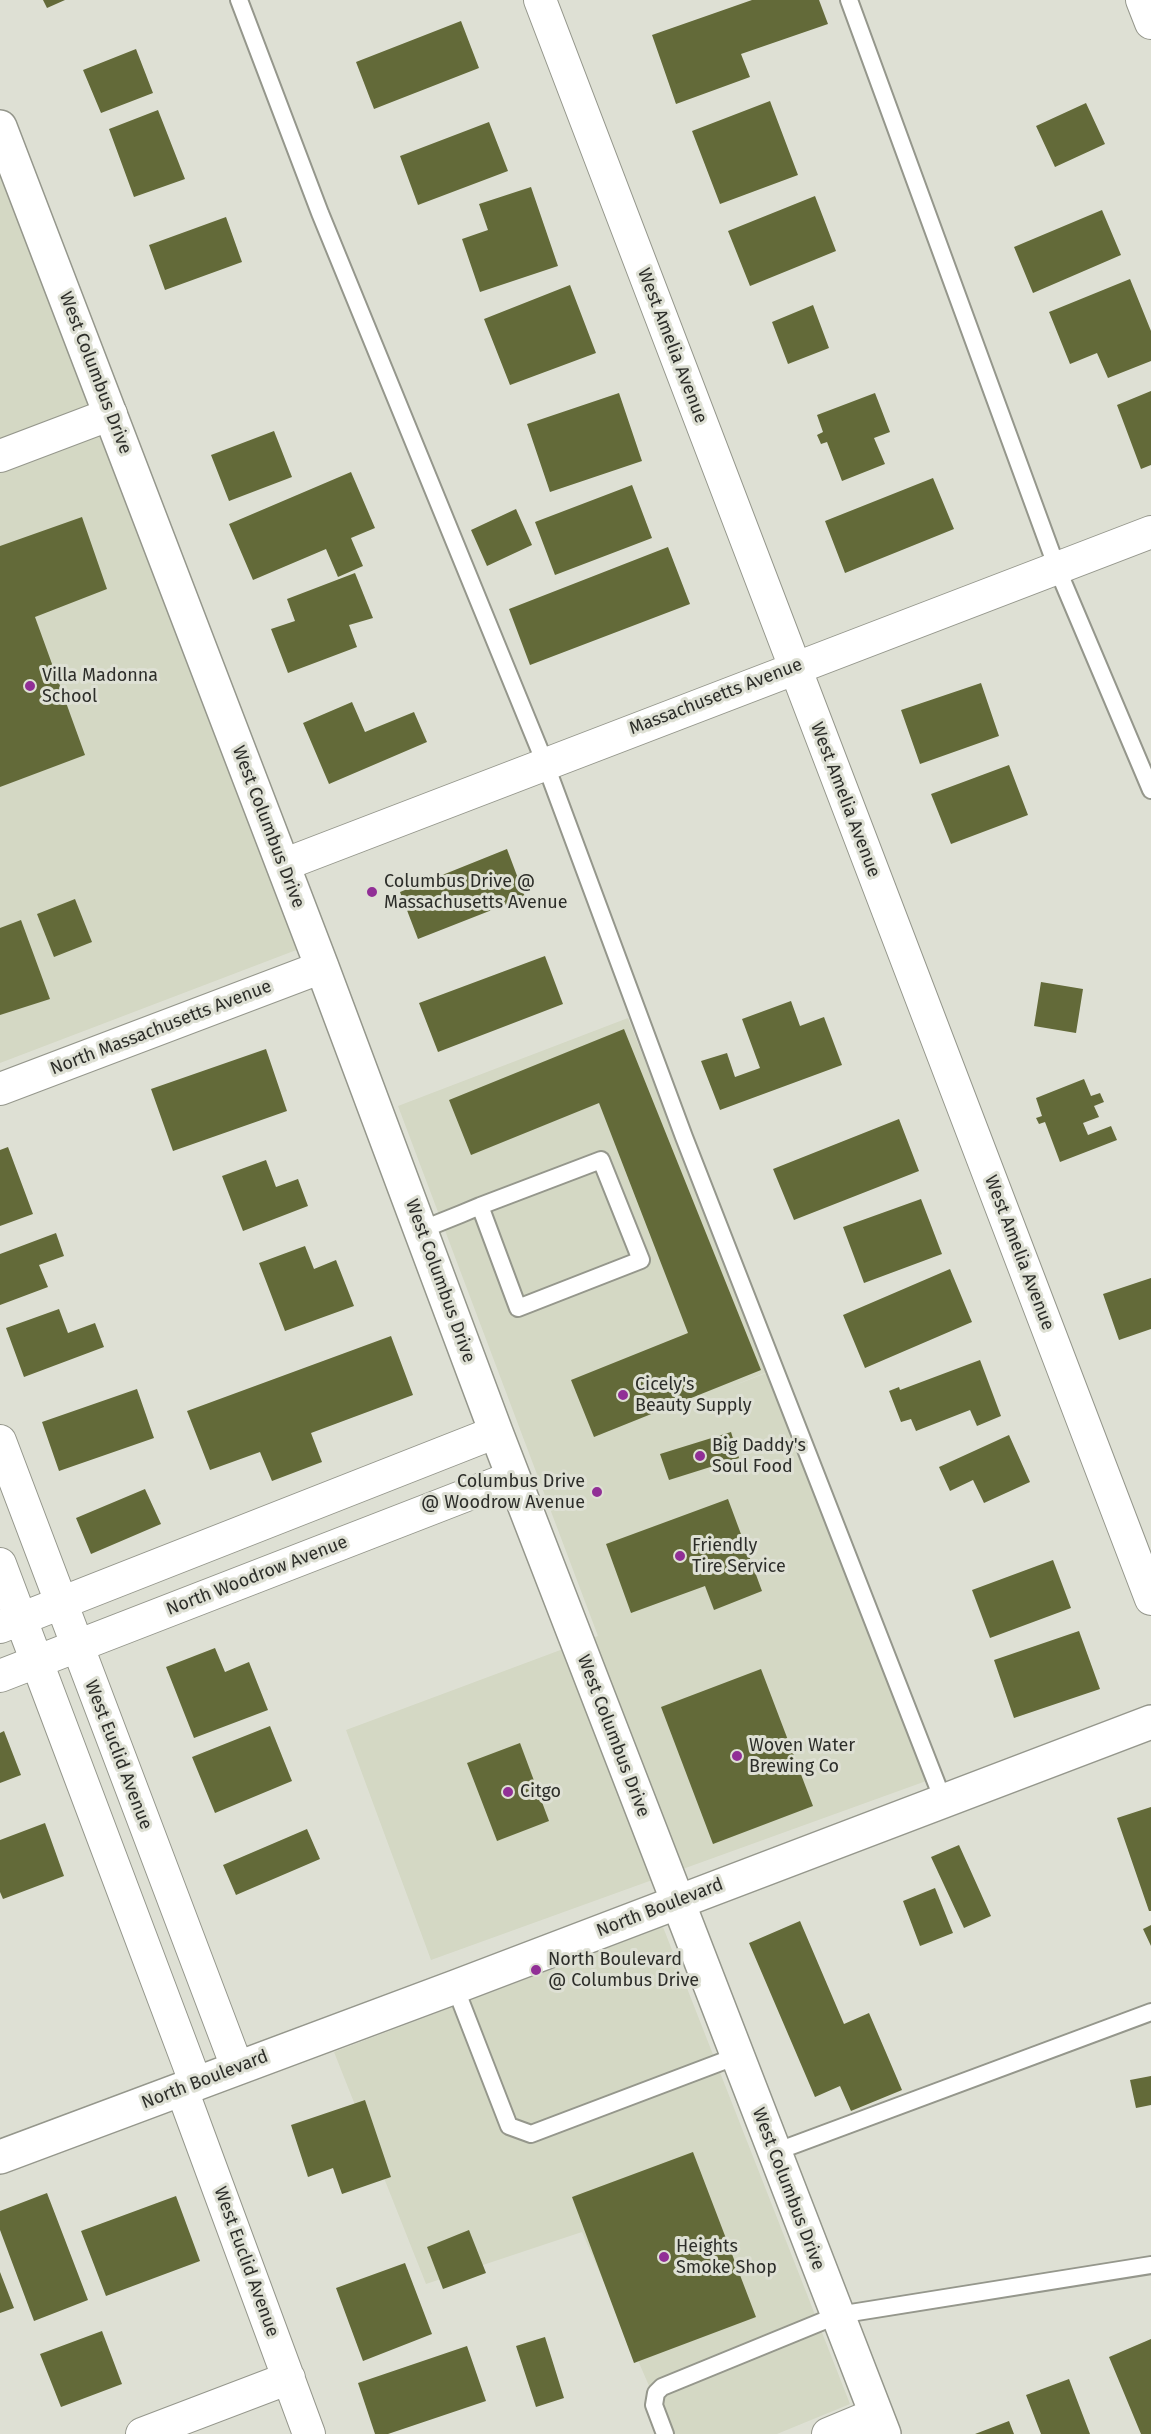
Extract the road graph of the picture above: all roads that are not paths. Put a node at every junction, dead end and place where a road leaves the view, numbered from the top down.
1 (239, 0) edge
2 (540, 0) edge
3 (849, 0) edge
4 (1142, 0) edge
5 (1151, 23) edge
6 (0, 127) edge
7 (111, 414) junction
8 (0, 456) edge
9 (1151, 532) edge
10 (1057, 568) junction
11 (794, 667) junction
12 (545, 763) junction
13 (1151, 790) edge
14 (283, 865) junction
15 (322, 967) junction
16 (0, 1089) edge
17 (480, 1206) junction
18 (421, 1230) junction
19 (496, 1432) junction
20 (0, 1441) edge
21 (513, 1477) junction
22 (0, 1564) edge
23 (1151, 1599) edge
24 (61, 1603) junction
25 (10, 1623) edge
26 (76, 1646) junction
27 (36, 1662) junction
28 (0, 1676) edge
29 (1151, 1722) edge
30 (943, 1800) junction
31 (676, 1902) junction
32 (455, 1987) junction
33 (1151, 2012) edge
34 (737, 2056) junction
35 (237, 2067) junction
36 (189, 2087) junction
37 (775, 2152) junction
38 (0, 2157) edge
39 (1151, 2265) edge
40 (838, 2315) junction
41 (289, 2378) junction
42 (880, 2424) edge
43 (142, 2434) edge
44 (309, 2434) edge
45 (665, 2434) edge
46 (828, 2434) edge

1 - 12 lane
2 - 11 street, West Amelia Avenue
3 - 10 lane
4 - 5 street
6 - 7 main road, West Columbus Drive
7 - 8 street
7 - 14 main road, West Columbus Drive
9 - 10 street, Massachusetts Avenue
10 - 11 street, Massachusetts Avenue
10 - 13 lane
11 - 12 street, Massachusetts Avenue
11 - 23 street, West Amelia Avenue
12 - 14 street, Massachusetts Avenue
12 - 30 lane
14 - 15 main road, West Columbus Drive
15 - 16 street, North Massachusetts Avenue
15 - 18 main road, West Columbus Drive
17 - 17 lane
17 - 18 lane
18 - 19 main road, West Columbus Drive
19 - 21 main road, West Columbus Drive
19 - 24 street
20 - 24 street, West Euclid Avenue
21 - 26 street, North Woodrow Avenue
21 - 31 main road, West Columbus Drive
22 - 25 street, West Euclid Avenue
24 - 25 street
24 - 26 street, West Euclid Avenue
25 - 27 street, West Euclid Avenue
26 - 27 street, North Woodrow Avenue
26 - 35 street, West Euclid Avenue
27 - 28 street, North Woodrow Avenue
27 - 36 street, West Euclid Avenue
29 - 30 main road, North Boulevard
30 - 31 main road, North Boulevard
31 - 32 main road, North Boulevard
31 - 34 main road, West Columbus Drive
32 - 34 lane
32 - 35 main road, North Boulevard
33 - 37 lane
34 - 37 main road, West Columbus Drive
35 - 36 main road, North Boulevard
36 - 38 main road, North Boulevard
36 - 41 street, West Euclid Avenue
37 - 40 main road, West Columbus Drive
39 - 40 lane
40 - 42 main road, West Columbus Drive
40 - 45 lane
41 - 43 street
41 - 44 street, West Euclid Avenue
42 - 46 street

